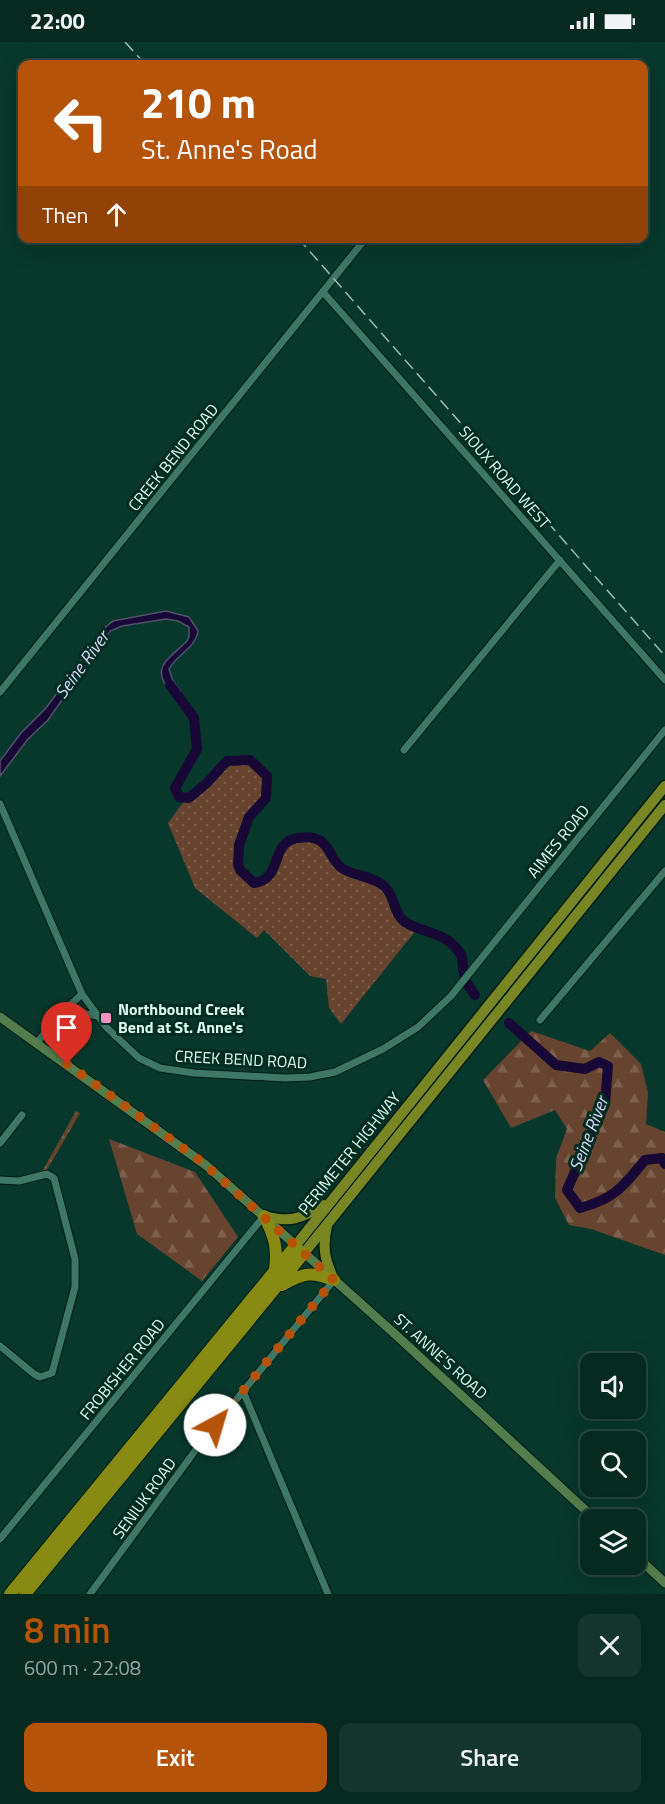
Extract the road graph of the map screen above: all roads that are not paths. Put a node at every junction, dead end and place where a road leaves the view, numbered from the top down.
1 (362, 243) edge
2 (323, 292) junction
3 (560, 560) junction
4 (665, 680) edge
5 (0, 692) edge
6 (665, 730) edge
7 (404, 750) dead end
8 (665, 786) edge
9 (0, 804) edge
10 (663, 811) edge
11 (665, 871) edge
12 (473, 969) joint
13 (82, 994) junction
14 (98, 1016) junction
15 (0, 1017) edge
16 (57, 1017) junction
17 (540, 1020) dead end
18 (37, 1043) junction
19 (22, 1115) dead end
20 (0, 1143) edge
21 (0, 1179) edge
22 (332, 1200) junction
23 (264, 1216) junction
24 (328, 1224) junction
25 (300, 1249) junction
26 (275, 1271) junction
27 (334, 1280) junction
28 (275, 1289) junction
29 (0, 1346) edge
30 (243, 1391) junction
31 (584, 1509) edge
32 (0, 1539) edge
33 (646, 1565) edge
34 (665, 1583) edge
35 (10, 1594) edge
36 (26, 1594) edge
37 (90, 1594) edge
38 (328, 1594) edge

1 - 2 street, CREEK BEND ROAD
2 - 3 street, SIOUX ROAD WEST
2 - 5 street, CREEK BEND ROAD
3 - 4 street, SIOUX ROAD WEST
3 - 7 street
6 - 12 street, AIMES ROAD
8 - 22 highway, PERIMETER HIGHWAY
9 - 13 street, CREEK BEND ROAD
10 - 24 highway, PERIMETER HIGHWAY
11 - 17 street
12 - 14 street, CREEK BEND ROAD
13 - 14 street, CREEK BEND ROAD
13 - 16 street
14 - 16 street
15 - 18 main road, ST. ANNE'S ROAD
16 - 18 street
18 - 23 main road, ST. ANNE'S ROAD
19 - 20 street
21 - 29 street
22 - 23 highway
22 - 25 highway, PERIMETER HIGHWAY
23 - 25 main road, ST. ANNE'S ROAD
23 - 26 highway
23 - 32 street, FROBISHER ROAD
24 - 25 highway, PERIMETER HIGHWAY
24 - 27 highway
25 - 26 highway, PERIMETER HIGHWAY
25 - 27 main road, ST. ANNE'S ROAD
25 - 28 highway, PERIMETER HIGHWAY
26 - 35 highway, PERIMETER HIGHWAY
27 - 28 highway
27 - 30 street, SENIUK ROAD
27 - 31 main road, ST. ANNE'S ROAD
28 - 36 highway, PERIMETER HIGHWAY
30 - 37 street, SENIUK ROAD
30 - 38 street
33 - 34 main road

